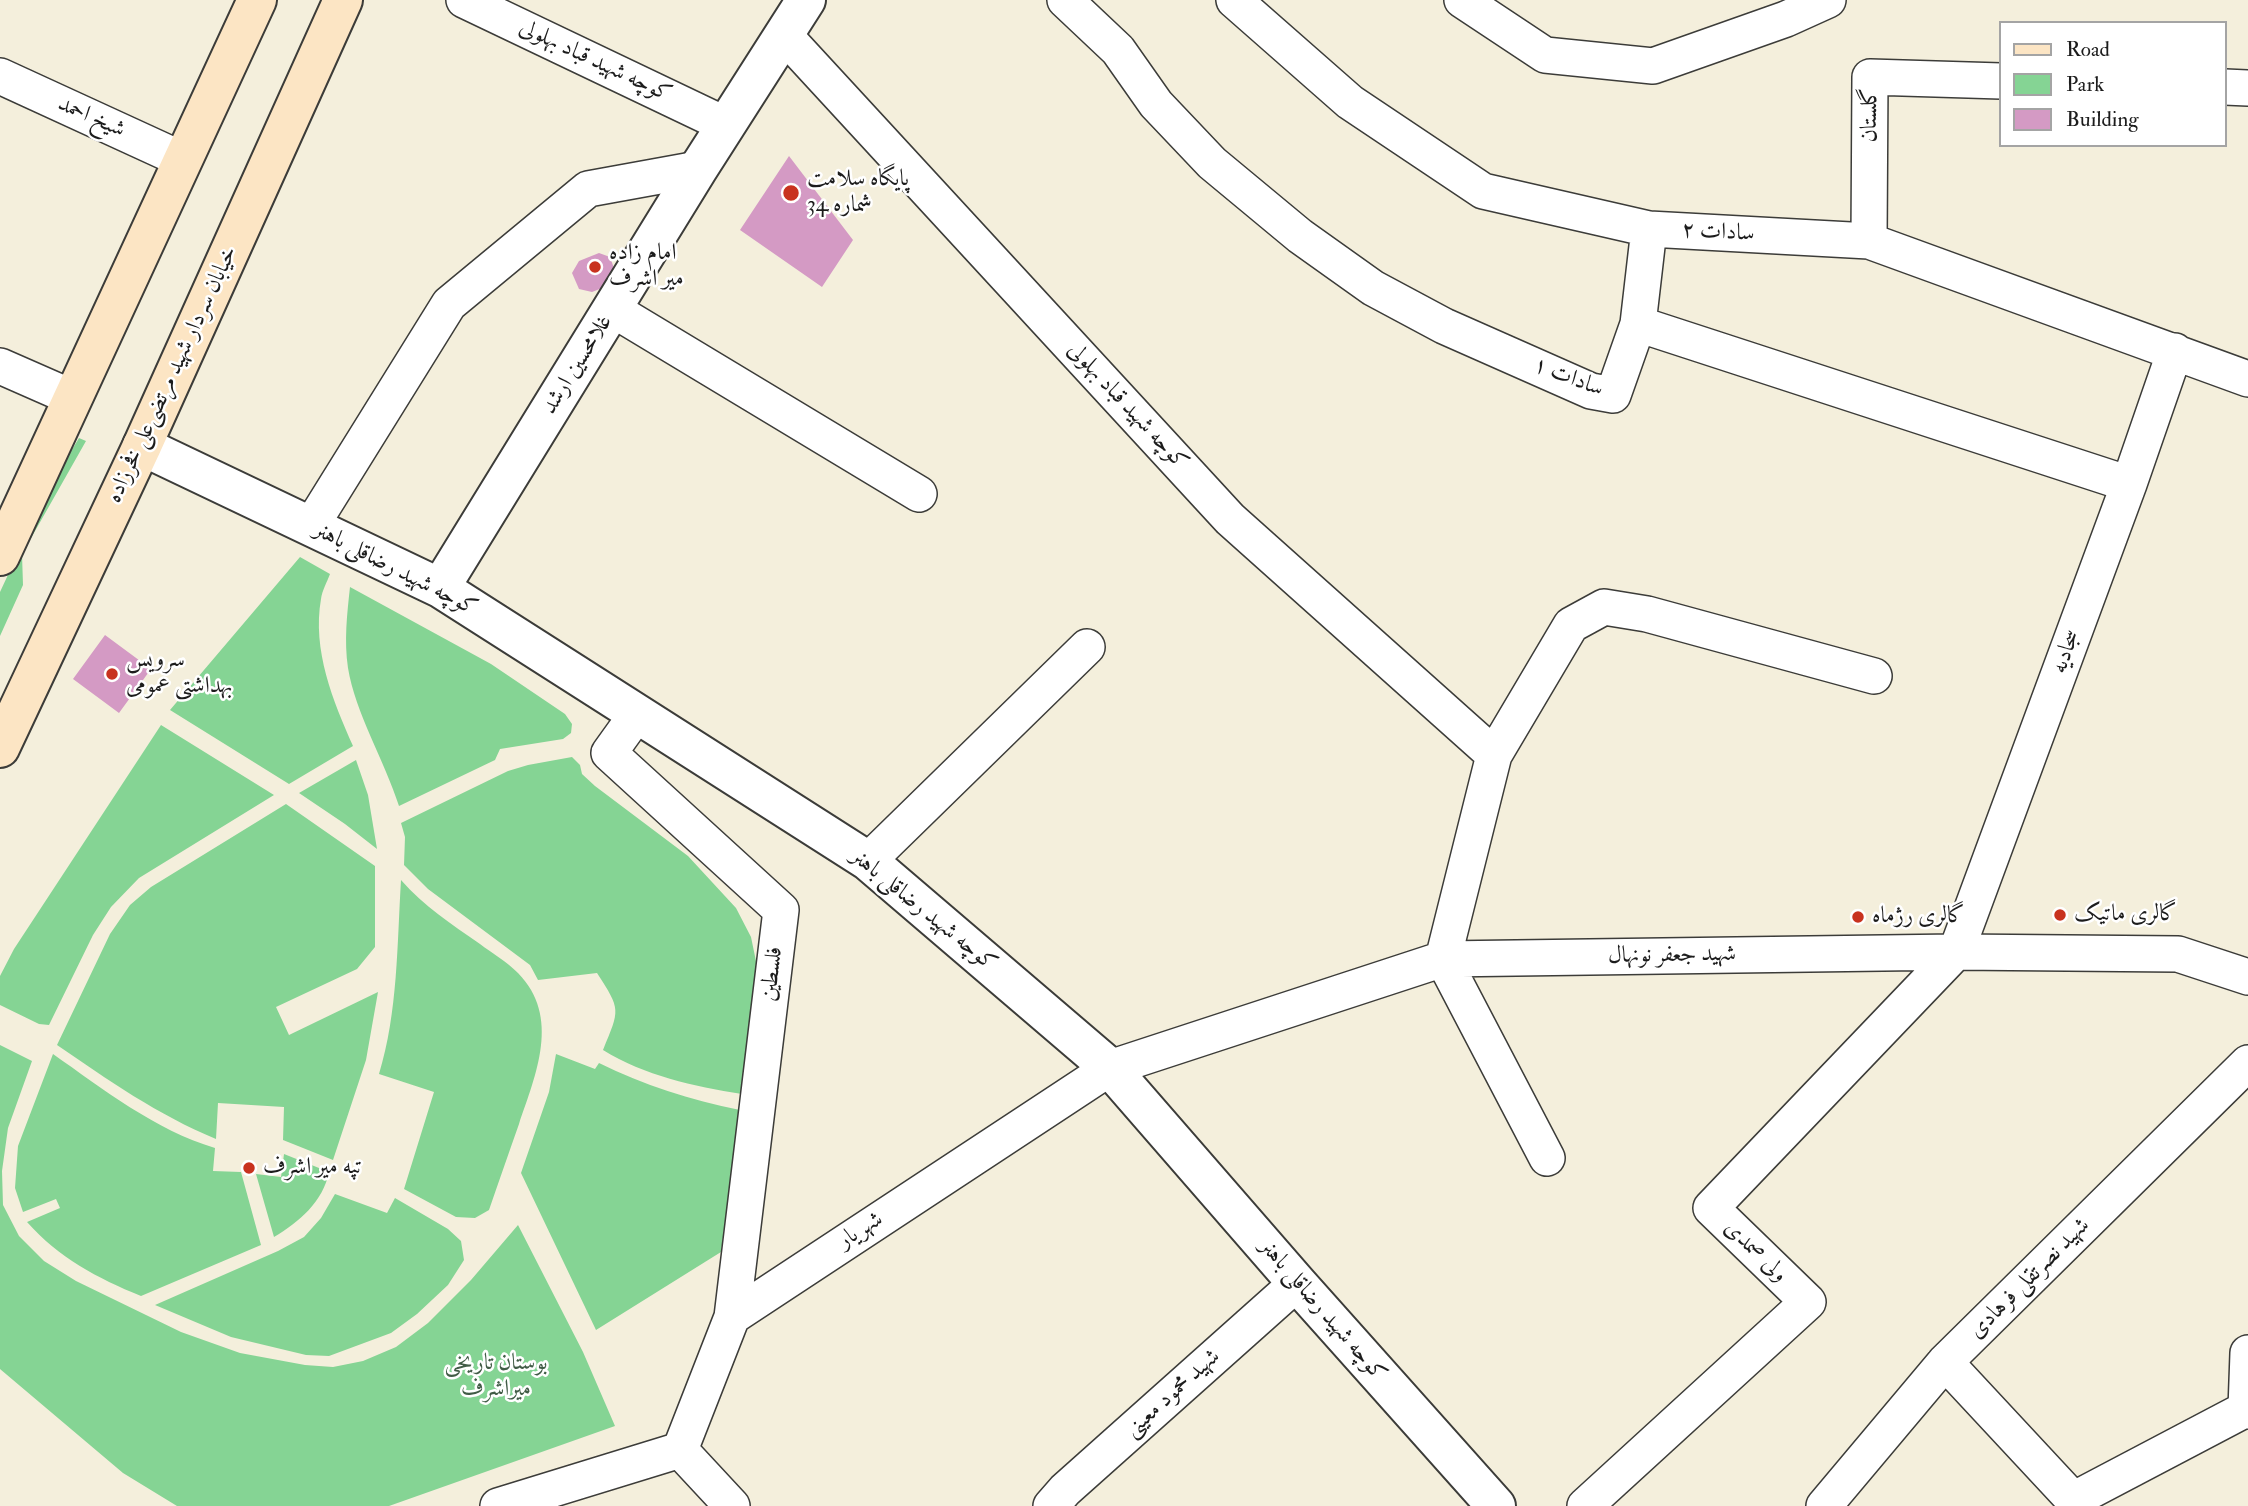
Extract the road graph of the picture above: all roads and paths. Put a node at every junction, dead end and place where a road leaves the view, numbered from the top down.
1 (257, 0) edge
2 (343, 0) edge
3 (464, 0) edge
4 (806, 0) edge
5 (1065, 0) edge
6 (1234, 0) edge
7 (1462, 0) edge
8 (1828, 0) edge
9 (784, 35) junction
10 (0, 76) edge
11 (2000, 81) edge
12 (2227, 87) edge
13 (2248, 88) edge
14 (726, 125) junction
15 (183, 160) junction
16 (698, 169) junction
17 (1649, 229) junction
18 (1870, 241) junction
19 (612, 309) junction
20 (1638, 324) junction
21 (2175, 351) junction
22 (0, 366) edge
23 (2248, 379) edge
24 (73, 398) junction
25 (142, 446) junction
26 (2129, 484) junction
27 (919, 494) dead end
28 (311, 526) junction
29 (0, 556) edge
30 (440, 588) junction
31 (1087, 646) dead end
32 (1874, 676) dead end
33 (637, 714) junction
34 (0, 748) edge
35 (1494, 755) junction
36 (868, 861) junction
37 (1956, 951) junction
38 (1443, 959) junction
39 (2248, 977) edge
40 (2248, 1063) edge
41 (1110, 1068) junction
42 (1546, 1158) dead end
43 (1297, 1283) junction
44 (732, 1317) junction
45 (2248, 1353) edge
46 (1945, 1362) junction
47 (2247, 1410) edge
48 (680, 1450) junction
49 (1066, 1501) edge
50 (2076, 1503) edge
51 (498, 1506) edge
52 (732, 1506) edge
53 (1496, 1506) edge
54 (1585, 1506) edge
55 (1824, 1506) edge

1 - 15 main road
2 - 25 main road, خیابان سردار شهید مرتضی‌علی فخرزاده
3 - 14 street, کوچه شهید قباد بهلولی
4 - 9 street, غلامحسین ارشد
5 - 20 street, سادات ۱
6 - 17 street, سادات ۲
7 - 8 street
9 - 14 street, غلامحسین ارشد
9 - 35 street, کوچه شهید قباد بهلولی
10 - 15 street, شیخ احمد
11 - 18 street, گلستان
12 - 13 street
14 - 16 street, غلامحسین ارشد
15 - 24 main road
16 - 19 street, غلامحسین ارشد
16 - 28 street
17 - 18 street, سادات ۲
17 - 20 street
18 - 21 street, سادات ۲
19 - 27 street
19 - 30 street, غلامحسین ارشد
20 - 26 street
21 - 23 street, سادات ۲
21 - 26 street, سجادیه
22 - 24 street
24 - 29 main road
25 - 28 street, کوچه شهید رضاقلی باهنر
25 - 34 main road, خیابان سردار شهید مرتضی‌علی فخرزاده
26 - 37 street, سجادیه
28 - 30 street, کوچه شهید رضاقلی باهنر
30 - 33 street, کوچه شهید رضاقلی باهنر
31 - 36 street
32 - 35 street
33 - 36 street, کوچه شهید رضاقلی باهنر
33 - 44 street, فلسطین
35 - 38 street
36 - 41 street, کوچه شهید رضاقلی باهنر
37 - 38 street, شهید جعفر نونهال
37 - 39 street, شهید جعفر نونهال
37 - 54 street, ولی صمدی
38 - 41 street, شهید جعفر نونهال
38 - 42 street
40 - 46 street, شهید نصرتقلی فرهادی
41 - 43 street, کوچه شهید رضاقلی باهنر
41 - 44 street, شهریار
43 - 49 street, شهید محمود معینی
43 - 53 street, کوچه شهید رضاقلی باهنر
44 - 48 street
45 - 47 street
46 - 50 street
46 - 55 street, شهید نصرتقلی فرهادی
47 - 50 street
48 - 51 street
48 - 52 street

